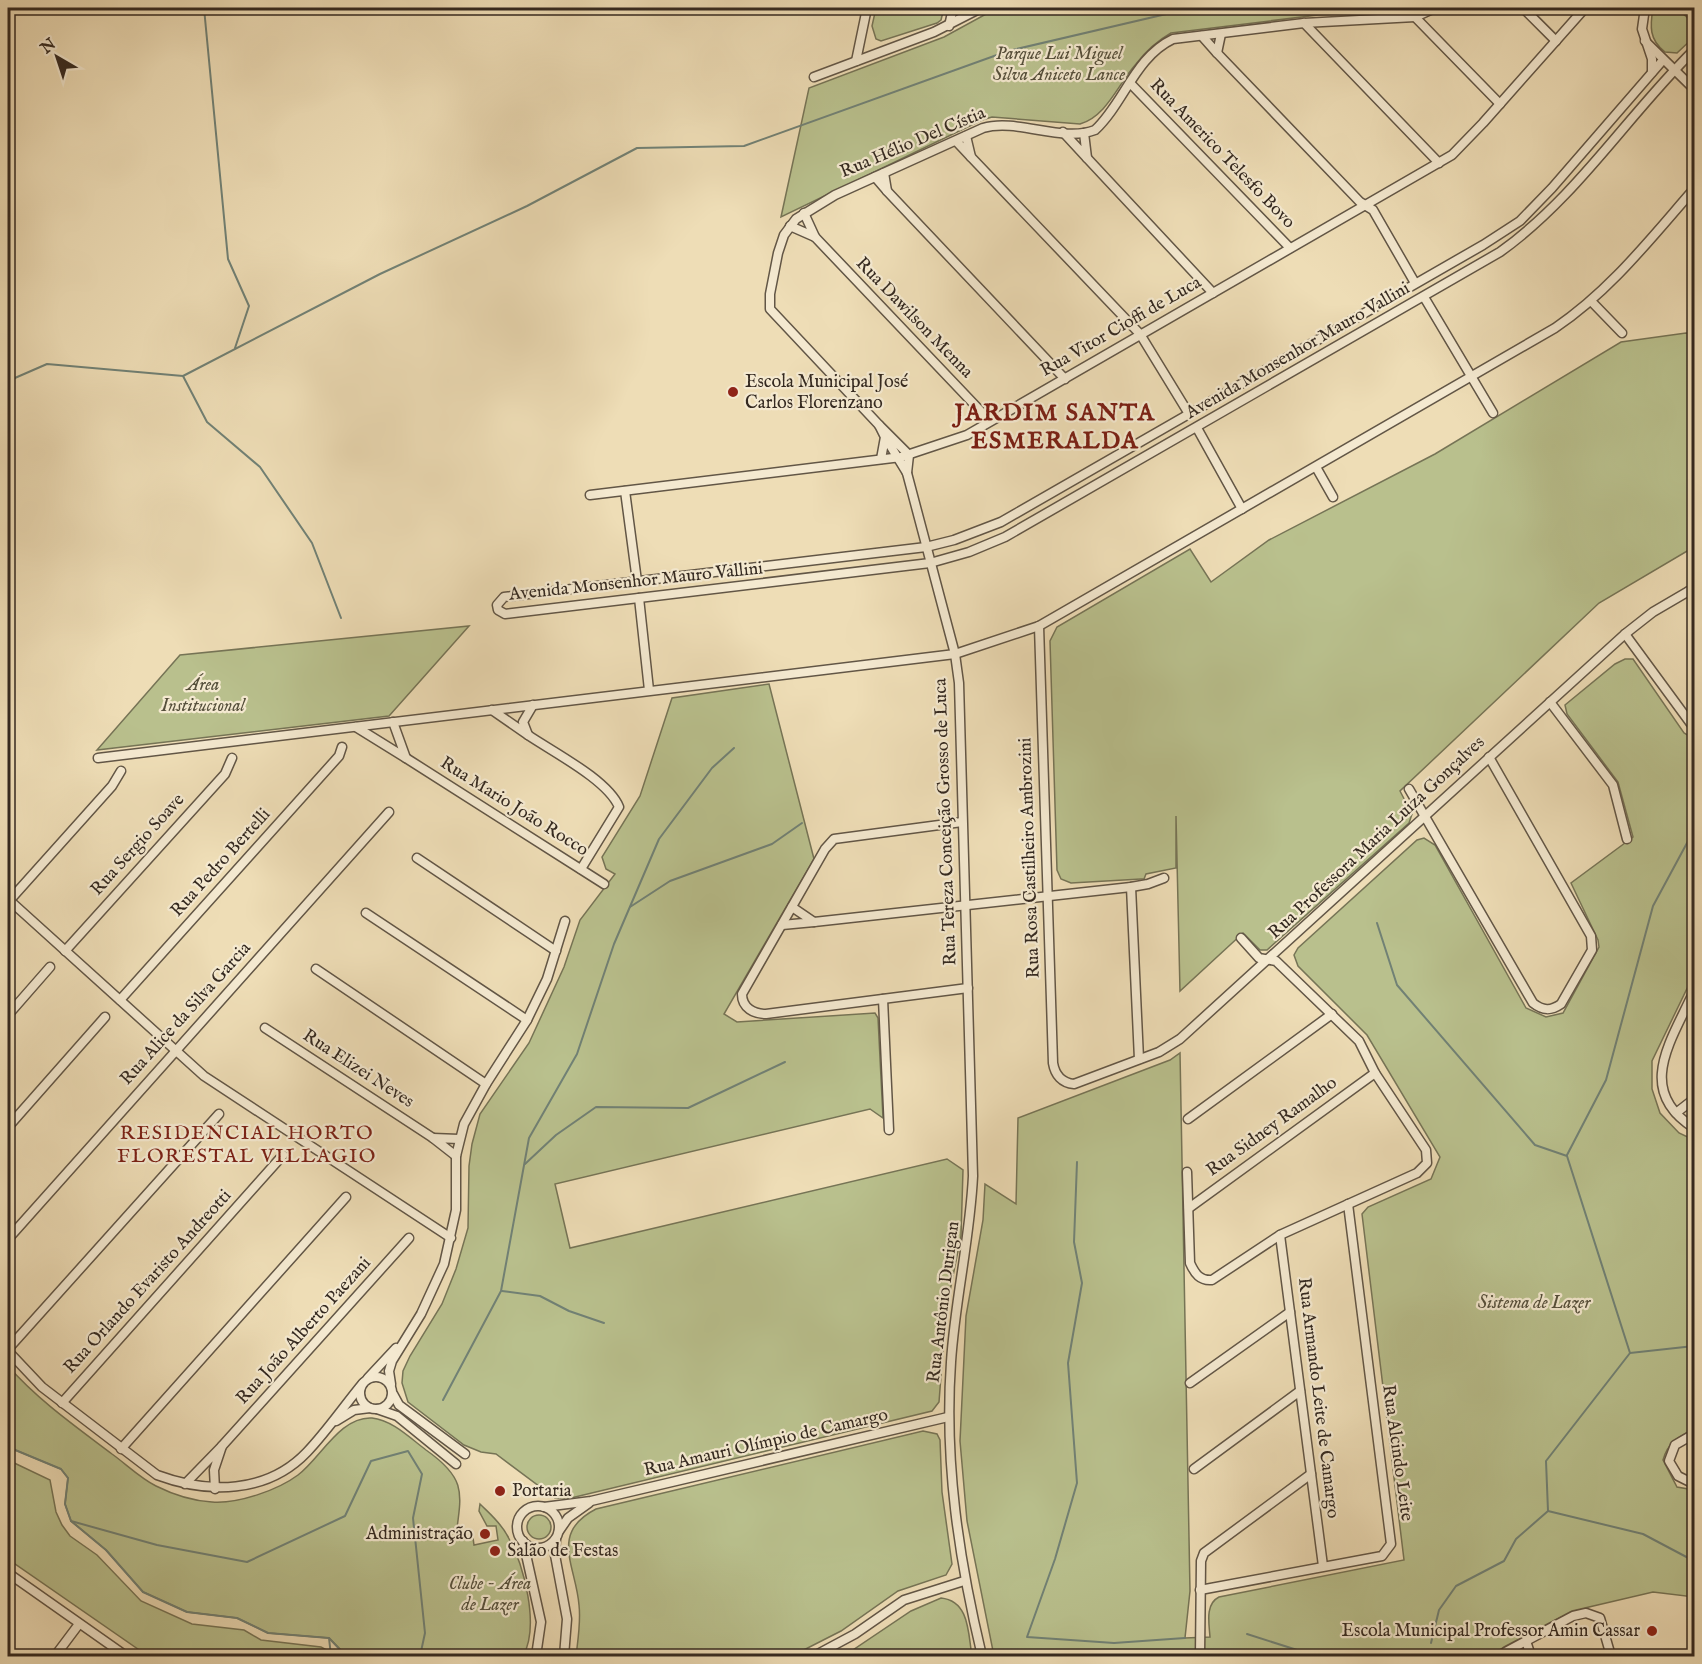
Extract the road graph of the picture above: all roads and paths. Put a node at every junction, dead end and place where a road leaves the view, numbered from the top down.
1 (867, 8) edge
2 (952, 8) edge
3 (981, 8) edge
4 (1435, 8) edge
5 (1523, 8) edge
6 (1585, 8) edge
7 (1645, 8) edge
8 (1419, 16) junction
9 (1319, 22) junction
10 (1304, 23) junction
11 (949, 26) junction
12 (1221, 34) junction
13 (1202, 36) junction
14 (1556, 41) junction
15 (1645, 41) junction
16 (1324, 43) junction
17 (1695, 50) edge
18 (1217, 52) junction
19 (1663, 60) junction
20 (856, 61) junction
21 (1674, 71) junction
22 (1652, 72) junction
23 (814, 78) dead end
24 (1130, 83) junction
25 (1695, 89) edge
26 (1500, 104) junction
27 (1063, 132) junction
28 (1084, 133) junction
29 (966, 136) junction
30 (956, 141) junction
31 (971, 157) junction
32 (1087, 158) junction
33 (1439, 163) junction
34 (884, 173) junction
35 (875, 177) junction
36 (1695, 189) edge
37 (887, 190) junction
38 (1366, 205) junction
39 (804, 213) junction
40 (793, 223) junction
41 (814, 237) junction
42 (1290, 248) junction
43 (1415, 283) junction
44 (1213, 292) junction
45 (1424, 297) junction
46 (1591, 301) junction
47 (1622, 333) dead end
48 (1140, 334) junction
49 (1472, 377) junction
50 (1065, 379) junction
51 (1493, 413) dead end
52 (1189, 414) junction
53 (990, 421) junction
54 (879, 425) junction
55 (1197, 428) junction
56 (885, 437) junction
57 (909, 455) junction
58 (896, 458) junction
59 (880, 459) junction
60 (1316, 467) junction
61 (907, 473) junction
62 (625, 491) junction
63 (590, 495) dead end
64 (1333, 497) dead end
65 (1242, 509) junction
66 (926, 547) junction
67 (930, 563) junction
68 (637, 581) junction
69 (1693, 592) edge
70 (639, 598) junction
71 (1039, 626) junction
72 (1625, 634) junction
73 (955, 654) junction
74 (649, 690) junction
75 (1550, 702) junction
76 (533, 705) junction
77 (518, 707) junction
78 (492, 710) junction
79 (388, 722) junction
80 (523, 722) junction
81 (355, 727) junction
82 (1695, 728) edge
83 (528, 735) junction
84 (342, 747) dead end
85 (390, 747) junction
86 (1489, 757) junction
87 (98, 758) dead end
88 (232, 758) dead end
89 (406, 758) junction
90 (121, 771) dead end
91 (1408, 789) dead end
92 (388, 812) dead end
93 (1426, 818) junction
94 (962, 822) junction
95 (1627, 839) dead end
96 (417, 858) dead end
97 (581, 869) junction
98 (1164, 878) dead end
99 (604, 884) dead end
100 (1131, 887) junction
101 (1049, 894) junction
102 (8, 900) edge
103 (967, 905) junction
104 (792, 908) junction
105 (366, 913) dead end
106 (565, 921) dead end
107 (814, 922) junction
108 (782, 925) junction
109 (1241, 938) dead end
110 (65, 951) junction
111 (556, 951) junction
112 (1269, 959) junction
113 (51, 967) dead end
114 (316, 969) dead end
115 (968, 988) junction
116 (1695, 991) edge
117 (883, 999) junction
118 (120, 1000) junction
119 (1695, 1011) edge
120 (8, 1014) edge
121 (1332, 1014) junction
122 (105, 1017) dead end
123 (527, 1020) junction
124 (1681, 1022) junction
125 (265, 1028) dead end
126 (176, 1050) junction
127 (1139, 1059) junction
128 (1375, 1073) junction
129 (1067, 1083) joint
130 (486, 1084) junction
131 (1695, 1099) edge
132 (1676, 1113) junction
133 (219, 1114) dead end
134 (1188, 1119) dead end
135 (8, 1127) edge
136 (1695, 1128) edge
137 (889, 1130) dead end
138 (433, 1138) junction
139 (459, 1139) junction
140 (283, 1155) dead end
141 (456, 1156) junction
142 (1187, 1172) dead end
143 (973, 1176) joint
144 (346, 1197) dead end
145 (1347, 1204) junction
146 (1189, 1208) junction
147 (1280, 1235) junction
148 (409, 1238) dead end
149 (451, 1238) junction
150 (8, 1239) edge
151 (1290, 1312) junction
152 (406, 1336) junction
153 (8, 1350) edge
154 (365, 1381) junction
155 (1190, 1383) dead end
156 (391, 1384) junction
157 (1300, 1391) junction
158 (393, 1394) junction
159 (62, 1403) junction
160 (374, 1409) junction
161 (948, 1417) junction
162 (322, 1434) junction
163 (1695, 1434) edge
164 (222, 1446) junction
165 (121, 1449) junction
166 (465, 1454) dead end
167 (456, 1464) dead end
168 (1194, 1469) dead end
169 (1311, 1474) junction
170 (185, 1484) junction
171 (1695, 1485) edge
172 (214, 1489) junction
173 (591, 1501) junction
174 (544, 1508) junction
175 (558, 1533) junction
176 (523, 1541) junction
177 (1323, 1566) junction
178 (8, 1575) edge
179 (964, 1581) junction
180 (1200, 1590) junction
181 (79, 1624) junction
182 (1527, 1641) junction
183 (55, 1656) edge
184 (126, 1656) edge
185 (536, 1656) edge
186 (564, 1656) edge
187 (813, 1656) edge
188 (982, 1656) edge
189 (1200, 1656) edge
190 (1498, 1656) edge
191 (1531, 1656) edge
192 (1611, 1656) edge

1 - 20 street
2 - 11 street
3 - 11 street
4 - 8 street
5 - 14 street
6 - 14 street, Rua Vitor Cioffi de Luca
7 - 15 street
8 - 9 street
8 - 26 street
9 - 10 street
9 - 16 street
10 - 12 street
10 - 16 street
11 - 20 street
12 - 13 street
12 - 18 street
13 - 18 street
13 - 24 street
14 - 26 street, Rua Vitor Cioffi de Luca
15 - 19 street
15 - 22 street
16 - 33 street
17 - 21 street, Avenida Monsenhor Mauro Vallini
18 - 38 street
19 - 21 street
19 - 22 street, Avenida Monsenhor Mauro Vallini
20 - 23 street
21 - 25 street
21 - 45 street, Avenida Monsenhor Mauro Vallini
22 - 43 street, Avenida Monsenhor Mauro Vallini
24 - 28 street
24 - 42 street, Rua Americo Telesfo Bovo
26 - 33 street, Rua Vitor Cioffi de Luca
27 - 28 street, Rua Hélio Del Cístia
27 - 29 street, Rua Hélio Del Cístia
27 - 32 street
28 - 32 street
29 - 30 street, Rua Hélio Del Cístia
29 - 31 street
30 - 31 street
30 - 34 street, Rua Hélio Del Cístia
31 - 48 street
32 - 44 street
33 - 38 street, Rua Vitor Cioffi de Luca
34 - 35 street, Rua Hélio Del Cístia
34 - 37 street
35 - 37 street
35 - 39 street, Rua Hélio Del Cístia
36 - 46 street
37 - 50 street
38 - 42 street, Rua Vitor Cioffi de Luca
38 - 43 street
39 - 40 street, Rua Hélio Del Cístia
39 - 41 street, Rua Dawilson Menna
40 - 41 street, Rua Dawilson Menna
40 - 54 street, Rua Tereza Conceição Grosso de Luca
41 - 53 street, Rua Dawilson Menna
42 - 44 street, Rua Vitor Cioffi de Luca
43 - 52 street, Avenida Monsenhor Mauro Vallini
44 - 48 street, Rua Vitor Cioffi de Luca
45 - 49 street
45 - 55 street, Avenida Monsenhor Mauro Vallini
46 - 47 street
46 - 49 street
48 - 50 street, Rua Vitor Cioffi de Luca
48 - 52 street
49 - 51 street
49 - 60 street
50 - 53 street, Rua Vitor Cioffi de Luca
52 - 66 street, Avenida Monsenhor Mauro Vallini
53 - 57 street, Rua Vitor Cioffi de Luca
54 - 56 street, Rua Tereza Conceição Grosso de Luca
54 - 57 street, Rua Tereza Conceição Grosso de Luca
55 - 65 street
55 - 67 street, Avenida Monsenhor Mauro Vallini
56 - 58 street, Rua Tereza Conceição Grosso de Luca
56 - 59 street
57 - 58 street, Rua Vitor Cioffi de Luca
57 - 61 street, Rua Tereza Conceição Grosso de Luca
58 - 59 street, Rua Vitor Cioffi de Luca
58 - 61 street, Rua Tereza Conceição Grosso de Luca
59 - 62 street, Rua Vitor Cioffi de Luca
60 - 64 street
60 - 65 street
61 - 66 street, Rua Tereza Conceição Grosso de Luca
62 - 63 street, Rua Vitor Cioffi de Luca
62 - 68 street
65 - 71 street
66 - 67 street, Rua Tereza Conceição Grosso de Luca
66 - 68 street, Avenida Monsenhor Mauro Vallini
67 - 70 street, Avenida Monsenhor Mauro Vallini
67 - 73 street, Rua Tereza Conceição Grosso de Luca
68 - 70 street, Avenida Monsenhor Mauro Vallini
69 - 72 street, Rua Professora Maria Luiza Gonçalves
70 - 74 street
71 - 73 street
71 - 101 street, Rua Rosa Castilheiro Ambrozini
72 - 75 street, Rua Professora Maria Luiza Gonçalves
72 - 82 street
73 - 74 street
73 - 94 street, Rua Tereza Conceição Grosso de Luca
74 - 76 street
75 - 86 street, Rua Professora Maria Luiza Gonçalves
75 - 95 street
76 - 77 street
76 - 80 street
77 - 78 street
77 - 80 street
78 - 79 street
78 - 83 street
79 - 81 street
79 - 85 street
79 - 89 street
80 - 83 street
81 - 85 street, Rua Mario João Rocco
81 - 87 street
83 - 97 street
84 - 118 street, Rua Pedro Bertelli
85 - 89 street, Rua Mario João Rocco
86 - 93 street, Rua Professora Maria Luiza Gonçalves
86 - 93 street
88 - 110 street, Rua Sergio Soave
89 - 97 street, Rua Mario João Rocco
90 - 102 street
91 - 93 street
92 - 126 street, Rua Alice da Silva Garcia
93 - 112 street, Rua Professora Maria Luiza Gonçalves
94 - 103 street, Rua Tereza Conceição Grosso de Luca
94 - 104 street
96 - 111 street
97 - 99 street, Rua Mario João Rocco
98 - 100 street
100 - 101 street
100 - 127 street
101 - 103 street
101 - 129 street, Rua Rosa Castilheiro Ambrozini
102 - 110 street
103 - 107 street
103 - 115 street, Rua Tereza Conceição Grosso de Luca
104 - 107 street
104 - 108 street
105 - 123 street
106 - 111 street
107 - 108 street
108 - 117 street
109 - 112 street
110 - 118 street
111 - 123 street
112 - 121 street
112 - 127 street, Rua Professora Maria Luiza Gonçalves
113 - 120 street
114 - 130 street
115 - 117 street
115 - 143 street, Rua Tereza Conceição Grosso de Luca
116 - 124 street
117 - 137 street
118 - 126 street
119 - 124 street
121 - 128 street
121 - 134 street
122 - 135 street
123 - 130 street
124 - 132 street
125 - 138 street, Rua Elizei Neves
126 - 149 street
126 - 150 street, Rua Alice da Silva Garcia
127 - 129 street, Rua Professora Maria Luiza Gonçalves
128 - 145 street
128 - 146 street, Rua Sidney Ramalho
130 - 139 street
131 - 132 street
132 - 136 street
133 - 153 street
138 - 139 street
138 - 141 street, Rua Elizei Neves
139 - 141 street
140 - 159 street, Rua Orlando Evaristo Andreotti
141 - 149 street
142 - 146 street
143 - 161 street, Rua Antônio Durigan
144 - 165 street
145 - 147 street
145 - 177 street, Rua Alcindo Leite
146 - 147 street
147 - 151 street, Rua Armando Leite de Camargo
148 - 164 street, Rua João Alberto Paezani
149 - 152 street
151 - 155 street
151 - 157 street, Rua Armando Leite de Camargo
152 - 154 street
152 - 156 street
153 - 159 street
154 - 156 street
154 - 160 street
154 - 162 street
156 - 158 street
157 - 168 street
157 - 169 street, Rua Armando Leite de Camargo
158 - 160 street
158 - 166 street
159 - 165 street
160 - 162 street
160 - 167 street
161 - 173 street, Rua Amauri Olímpio de Camargo
161 - 179 street, Rua Antônio Durigan
162 - 172 street
163 - 171 street
164 - 170 street, Rua João Alberto Paezani
164 - 172 street, Rua João Alberto Paezani
165 - 170 street
169 - 177 street, Rua Armando Leite de Camargo
169 - 180 street
170 - 172 street
173 - 174 street, Rua Amauri Olímpio de Camargo
173 - 175 street, Rua Amauri Olímpio de Camargo
174 - 175 street
174 - 176 street
175 - 176 street
175 - 186 street
176 - 185 street
177 - 180 street, Rua Alcindo Leite
178 - 181 street
179 - 187 street
179 - 188 street, Rua Antônio Durigan
180 - 189 street
181 - 183 street
181 - 184 street
182 - 190 street
182 - 191 street
182 - 192 street

